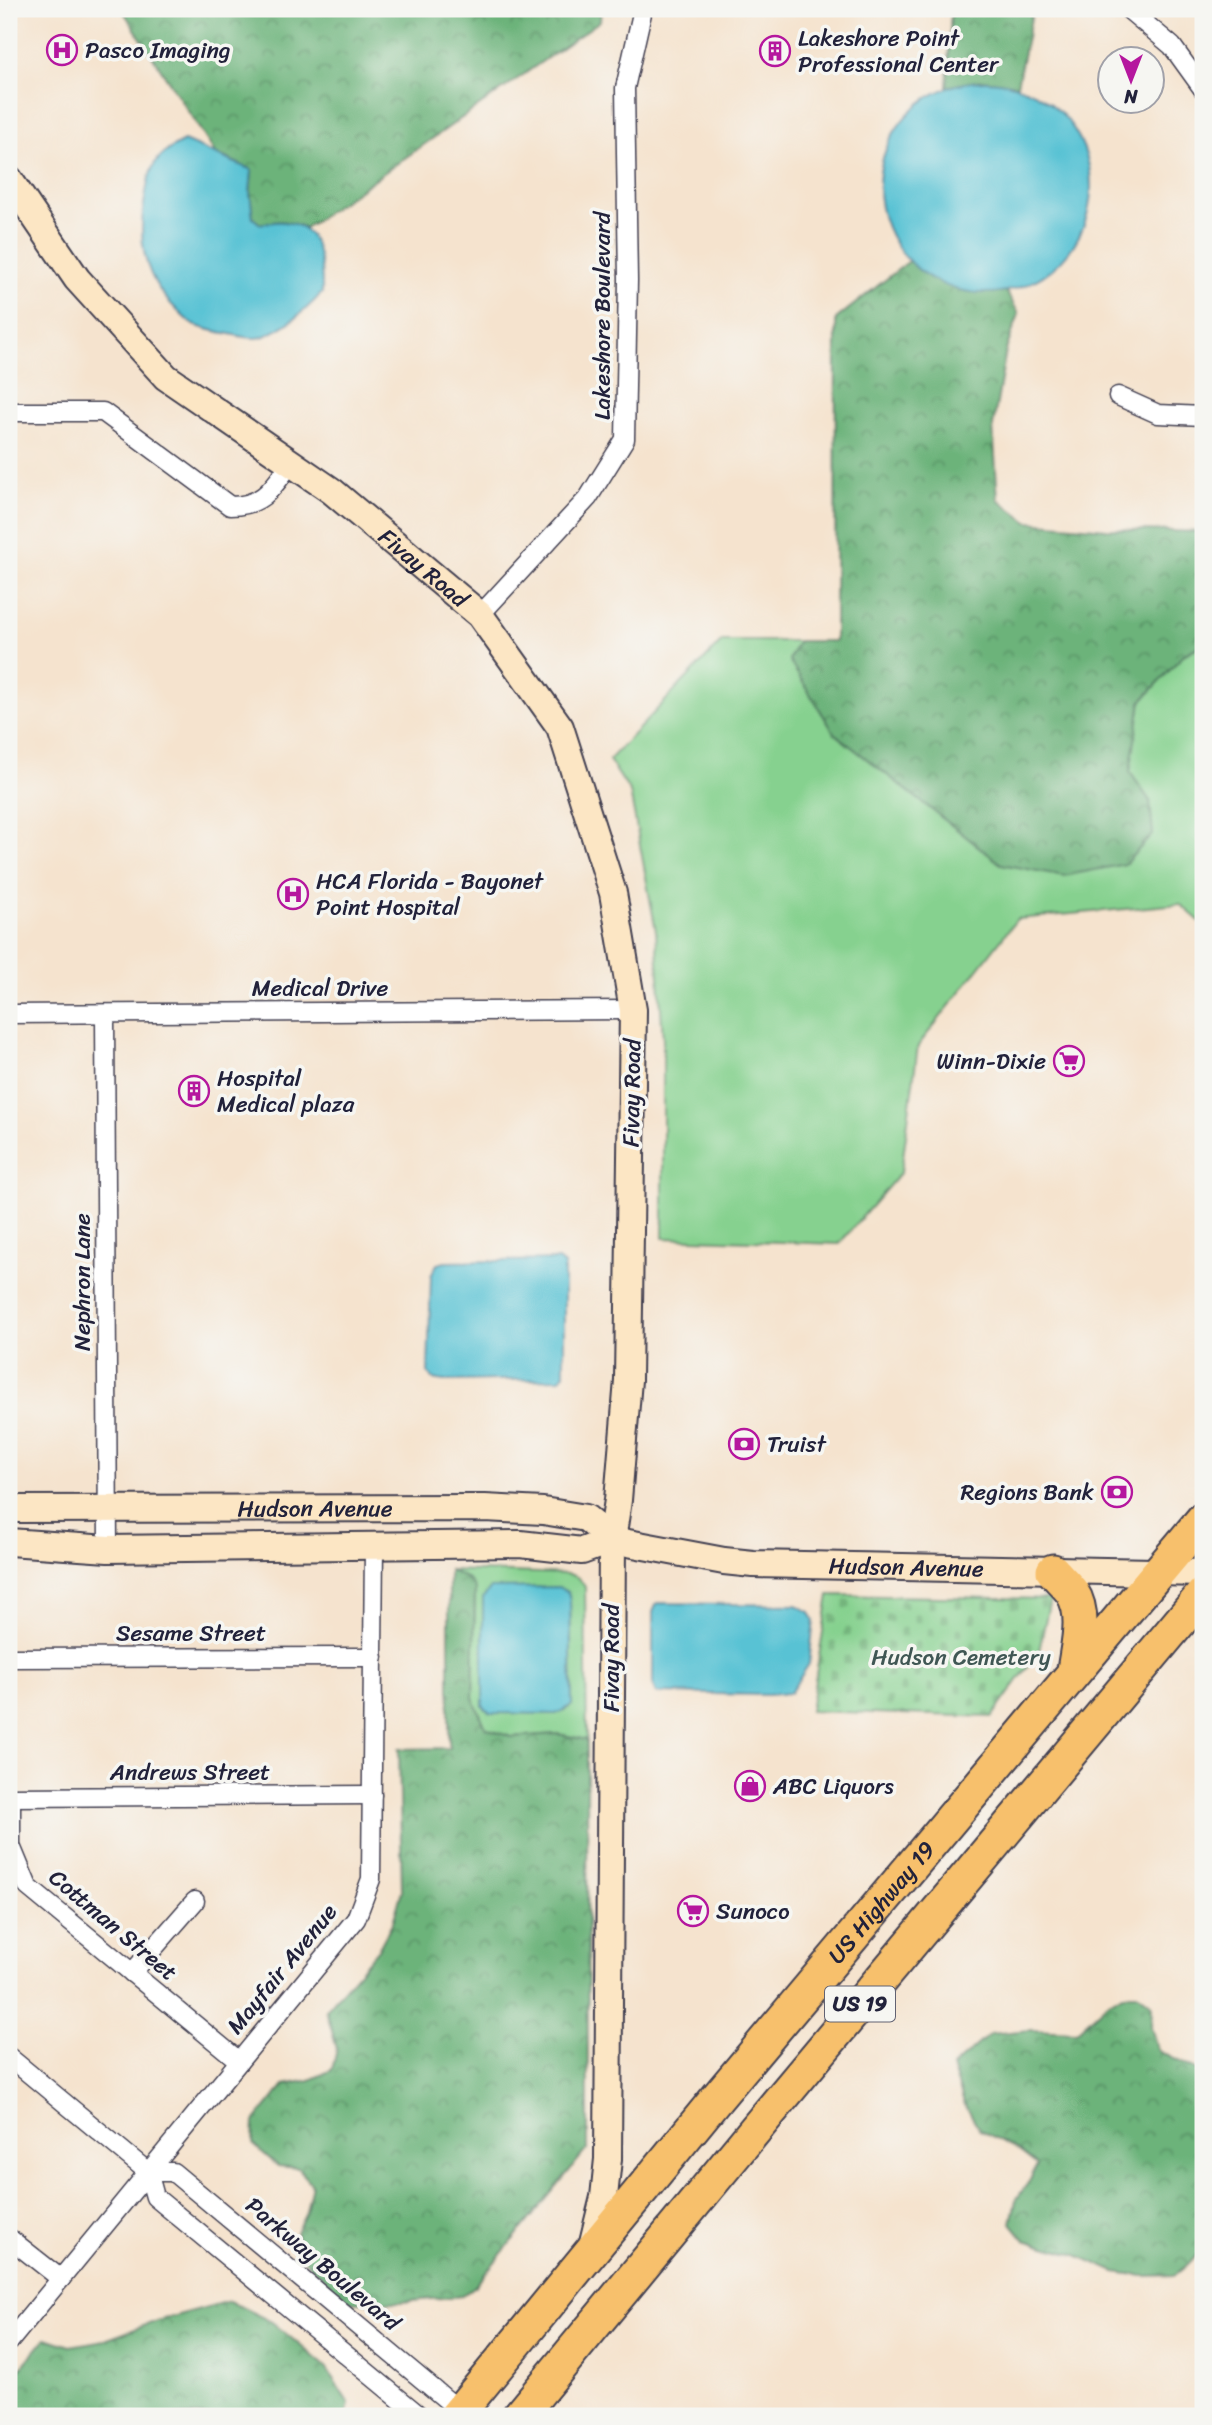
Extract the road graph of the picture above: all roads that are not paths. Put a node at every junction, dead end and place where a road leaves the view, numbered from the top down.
1 (643, 9) edge
2 (1128, 9) edge
3 (1203, 89) edge
4 (9, 179) edge
5 (1118, 396) dead end
6 (9, 412) edge
7 (1203, 416) edge
8 (291, 463) junction
9 (480, 615) junction
10 (633, 1010) junction
11 (9, 1014) edge
12 (105, 1015) junction
13 (9, 1509) edge
14 (108, 1510) junction
15 (1203, 1519) edge
16 (612, 1540) junction
17 (9, 1542) edge
18 (374, 1545) junction
19 (108, 1549) junction
20 (1053, 1571) junction
21 (1156, 1573) junction
22 (1203, 1573) edge
23 (1203, 1594) edge
24 (374, 1657) junction
25 (9, 1658) edge
26 (1073, 1672) junction
27 (372, 1795) junction
28 (10, 1797) edge
29 (195, 1901) dead end
30 (132, 1973) junction
31 (9, 2057) edge
32 (239, 2061) junction
33 (148, 2172) junction
34 (9, 2238) edge
35 (591, 2251) junction
36 (61, 2279) junction
37 (9, 2342) edge
38 (466, 2407) edge
39 (420, 2416) edge
40 (519, 2416) edge

1 - 9 street, Lakeshore Boulevard
2 - 3 street
4 - 8 street, Fivay Road
5 - 7 street
6 - 8 street
8 - 9 street, Fivay Road
9 - 10 street, Fivay Road
10 - 12 street, Medical Drive
10 - 16 street, Fivay Road
11 - 12 street, Medical Drive
12 - 14 street, Nephron Lane
13 - 14 street, Hudson Avenue
14 - 16 street, Hudson Avenue
14 - 19 street, Nephron Lane
15 - 21 highway, US Highway 19 / US 19
16 - 18 street, Hudson Avenue
16 - 20 street, Hudson Avenue
16 - 35 street, Fivay Road
17 - 19 street, Hudson Avenue
18 - 19 street, Hudson Avenue
18 - 24 street, Mayfair Avenue
20 - 21 street, Hudson Avenue
20 - 26 highway
21 - 22 street, Hudson Avenue
21 - 26 highway, US Highway 19 / US 19
23 - 40 highway, US 19
24 - 25 street, Sesame Street
24 - 27 street, Mayfair Avenue
26 - 35 highway, US Highway 19 / US 19
27 - 28 street, Andrews Street
27 - 32 street, Mayfair Avenue
28 - 30 street, Cottman Street
29 - 30 street
30 - 32 street, Cottman Street
31 - 33 street, Parkway Boulevard
32 - 33 street, Mayfair Avenue
33 - 36 street, Mayfair Avenue
33 - 38 street, Parkway Boulevard
33 - 39 street, Parkway Boulevard
34 - 36 street
35 - 38 highway, US Highway 19 / US 19
36 - 37 street, Mayfair Avenue

